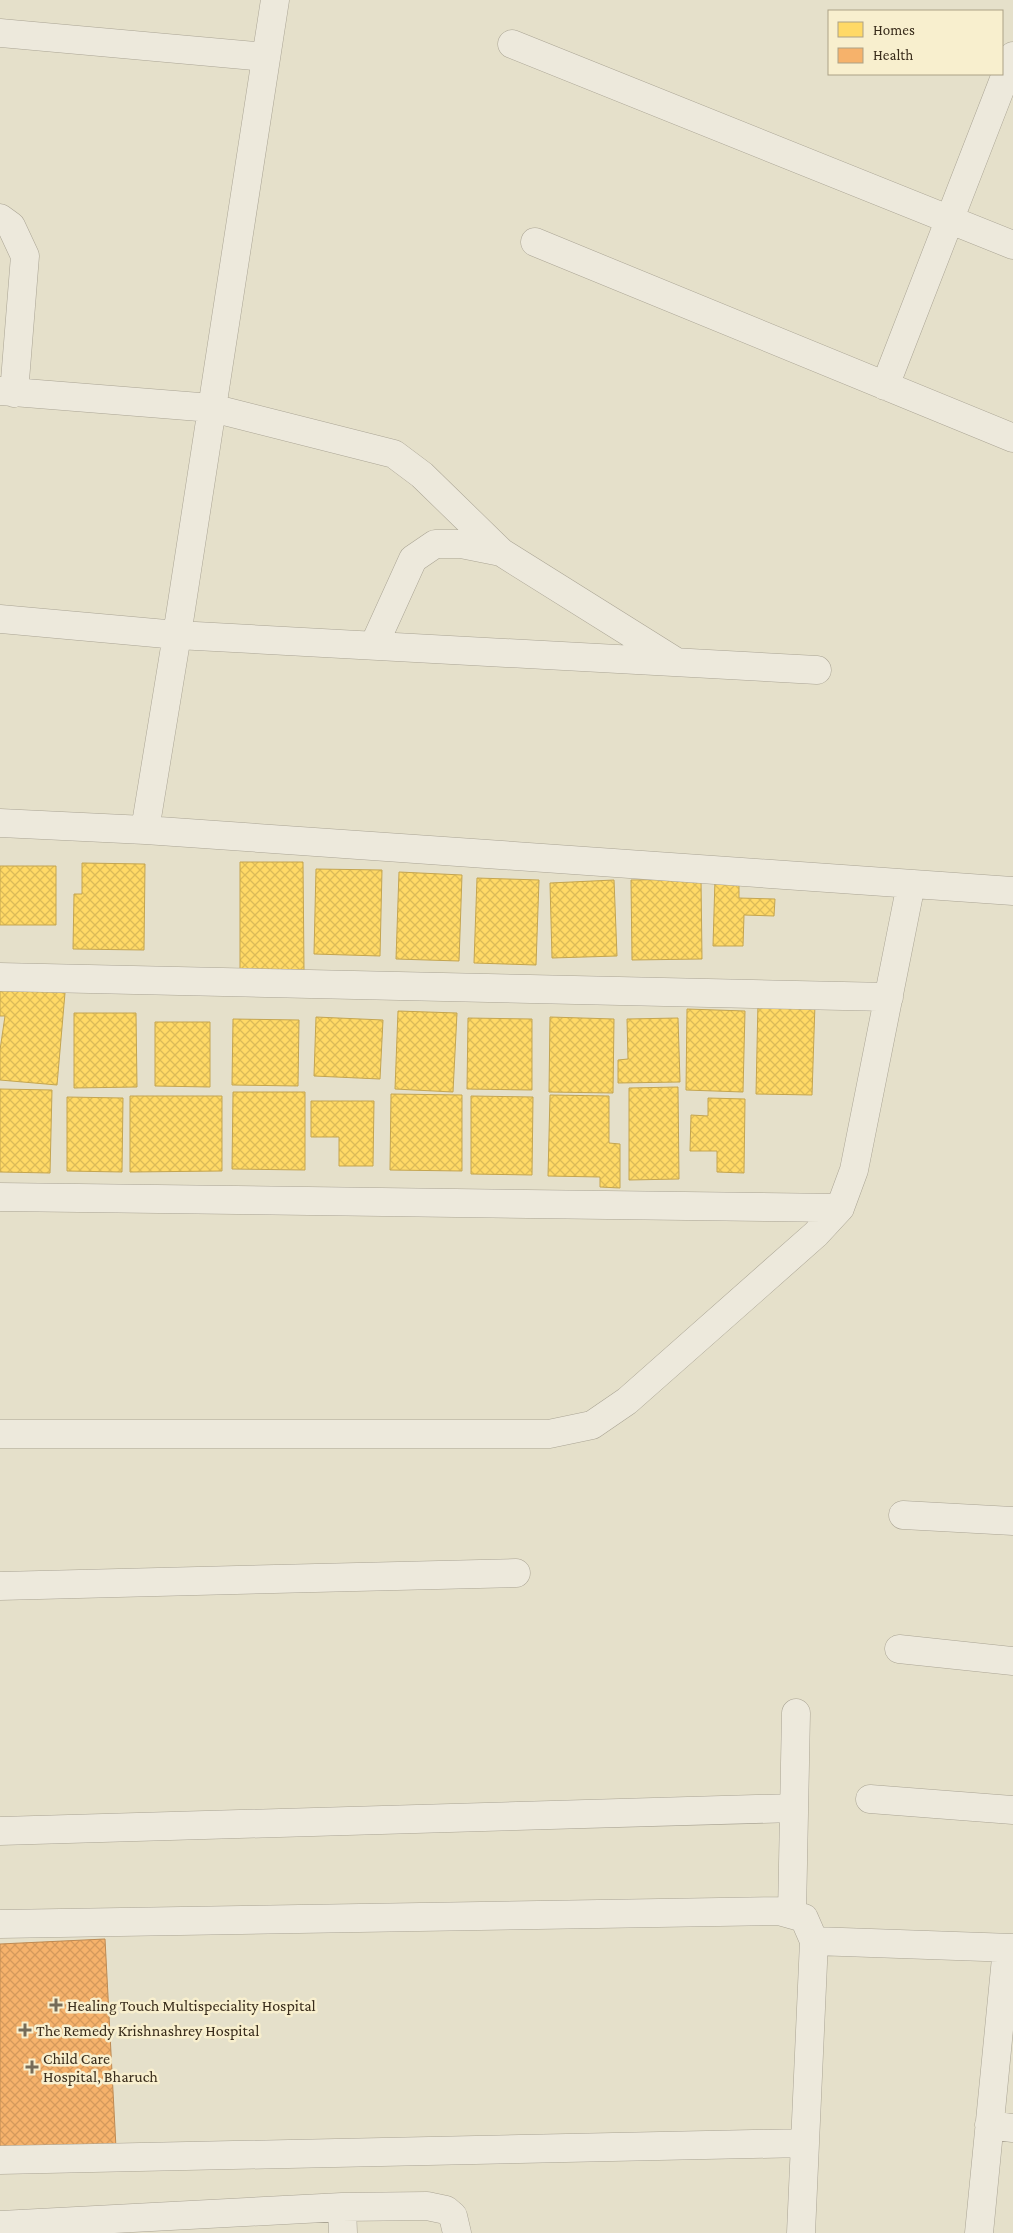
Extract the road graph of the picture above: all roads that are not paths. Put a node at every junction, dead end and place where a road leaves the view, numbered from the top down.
1 (275, 0) edge
2 (0, 33) edge
3 (512, 44) dead end
4 (1013, 56) edge
5 (266, 57) junction
6 (0, 218) edge
7 (949, 220) junction
8 (535, 242) dead end
9 (1013, 245) edge
10 (885, 386) junction
11 (7, 392) edge
12 (212, 408) junction
13 (1013, 438) edge
14 (501, 552) junction
15 (0, 619) edge
16 (177, 635) junction
17 (374, 645) junction
18 (676, 662) junction
19 (817, 670) dead end
20 (0, 823) edge
21 (145, 830) junction
22 (911, 884) junction
23 (1013, 891) edge
24 (0, 977) edge
25 (889, 997) junction
26 (0, 1197) edge
27 (840, 1208) junction
28 (0, 1434) edge
29 (903, 1515) dead end
30 (1013, 1521) edge
31 (516, 1573) dead end
32 (0, 1586) edge
33 (899, 1649) dead end
34 (1013, 1661) edge
35 (796, 1713) dead end
36 (870, 1800) dead end
37 (794, 1808) junction
38 (1013, 1810) edge
39 (0, 1831) edge
40 (792, 1914) junction
41 (0, 1924) edge
42 (814, 1941) junction
43 (1010, 1948) edge
44 (1001, 2127) edge
45 (805, 2143) junction
46 (0, 2160) edge
47 (342, 2220) edge
48 (0, 2225) edge
49 (51, 2228) edge
50 (456, 2233) edge
51 (800, 2233) edge
52 (979, 2233) edge

1 - 5 street
2 - 5 street
3 - 7 street
4 - 7 street
5 - 12 street
6 - 11 street
7 - 9 street
7 - 10 street
8 - 10 street
10 - 13 street
11 - 12 street
12 - 14 street
12 - 16 street
14 - 17 street
14 - 18 street
15 - 16 street
16 - 17 street
16 - 21 street
17 - 18 street
18 - 19 street
20 - 21 street
21 - 22 street
22 - 23 street
22 - 25 street
24 - 25 street
25 - 27 street
26 - 27 street
27 - 28 street
29 - 30 street
31 - 32 street
33 - 34 street
35 - 37 street
36 - 38 street
37 - 39 street
37 - 40 street
40 - 41 street
40 - 42 street
42 - 43 street
42 - 45 street
43 - 44 street
44 - 52 street
45 - 46 street
45 - 51 street
47 - 49 street
47 - 50 street
48 - 49 street

